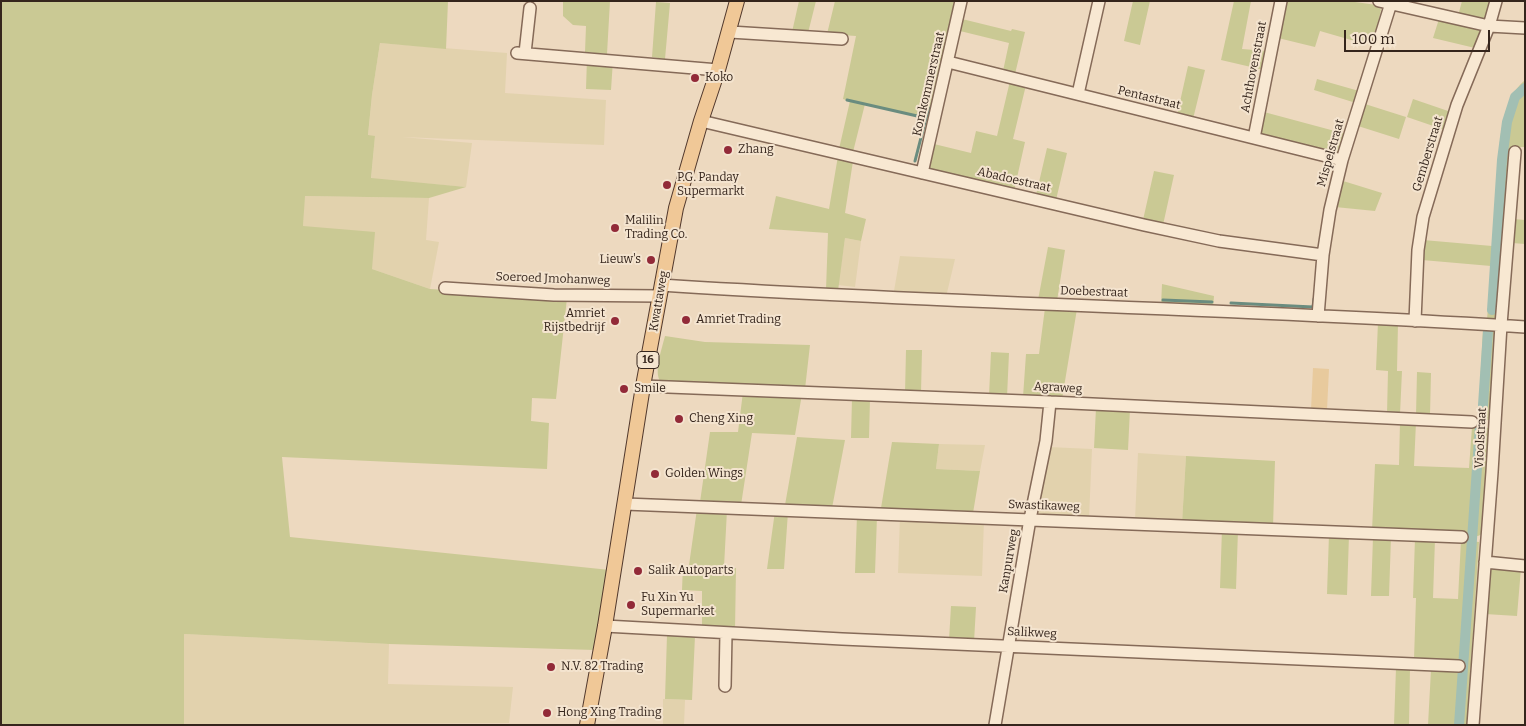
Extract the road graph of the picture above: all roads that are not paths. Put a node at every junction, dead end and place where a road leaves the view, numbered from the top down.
1 (737, 1) edge
2 (961, 1) edge
3 (1099, 1) edge
4 (1281, 1) edge
5 (1379, 1) edge
6 (1496, 1) edge
7 (1391, 3) junction
8 (530, 8) dead end
9 (1489, 26) junction
10 (1525, 28) edge
11 (730, 32) junction
12 (842, 39) dead end
13 (948, 62) junction
14 (718, 70) junction
15 (1078, 94) junction
16 (701, 120) junction
17 (1254, 138) junction
18 (1515, 152) dead end
19 (1342, 160) junction
20 (922, 173) junction
21 (1323, 255) junction
22 (445, 288) dead end
23 (660, 291) junction
24 (1318, 316) junction
25 (1415, 321) junction
26 (1501, 325) junction
27 (1525, 327) edge
28 (643, 386) junction
29 (1050, 402) junction
30 (1472, 422) dead end
31 (625, 504) junction
32 (1030, 520) junction
33 (1462, 537) dead end
34 (1485, 562) junction
35 (1525, 566) edge
36 (605, 626) junction
37 (726, 633) junction
38 (1009, 646) junction
39 (1459, 666) dead end
40 (725, 686) dead end
41 (587, 725) edge
42 (995, 725) edge
43 (1473, 725) edge

1 - 11 main road, Kwattaweg / 16
2 - 13 street, Komkommerstraat
3 - 15 street
4 - 17 street, Achthovenstraat
5 - 7 street
6 - 9 street, Gemberstraat
7 - 9 street
7 - 19 street, Mispelstraat
8 - 14 street
9 - 10 street
9 - 25 street, Gemberstraat
11 - 12 street
11 - 14 main road, Kwattaweg / 16
13 - 15 street, Pentastraat
13 - 20 street, Komkommerstraat
14 - 16 main road, Kwattaweg / 16
15 - 17 street, Pentastraat
16 - 20 street, Abadoestraat
16 - 23 main road, Kwattaweg / 16
17 - 19 street, Pentastraat
18 - 26 street, Vioolstraat
19 - 21 street, Mispelstraat
20 - 21 street, Abadoestraat
21 - 24 street, Mispelstraat
22 - 23 street, Soeroed Jmohanweg
23 - 24 street, Doebestraat
23 - 28 main road, Kwattaweg / 16
24 - 25 street, Doebestraat
25 - 26 street, Doebestraat
26 - 27 street, Doebestraat
26 - 34 street, Vioolstraat
28 - 29 street, Agraweg
28 - 31 main road, Kwattaweg / 16
29 - 30 street, Agraweg
29 - 32 street, Kanpurweg
31 - 32 street, Swastikaweg
31 - 36 main road, Kwattaweg / 16
32 - 33 street, Swastikaweg
32 - 38 street, Kanpurweg
34 - 35 street
34 - 43 street, Vioolstraat
36 - 37 street, Salikweg
36 - 41 main road, Kwattaweg / 16
37 - 38 street, Salikweg
37 - 40 street
38 - 39 street, Salikweg
38 - 42 street, Kanpurweg

